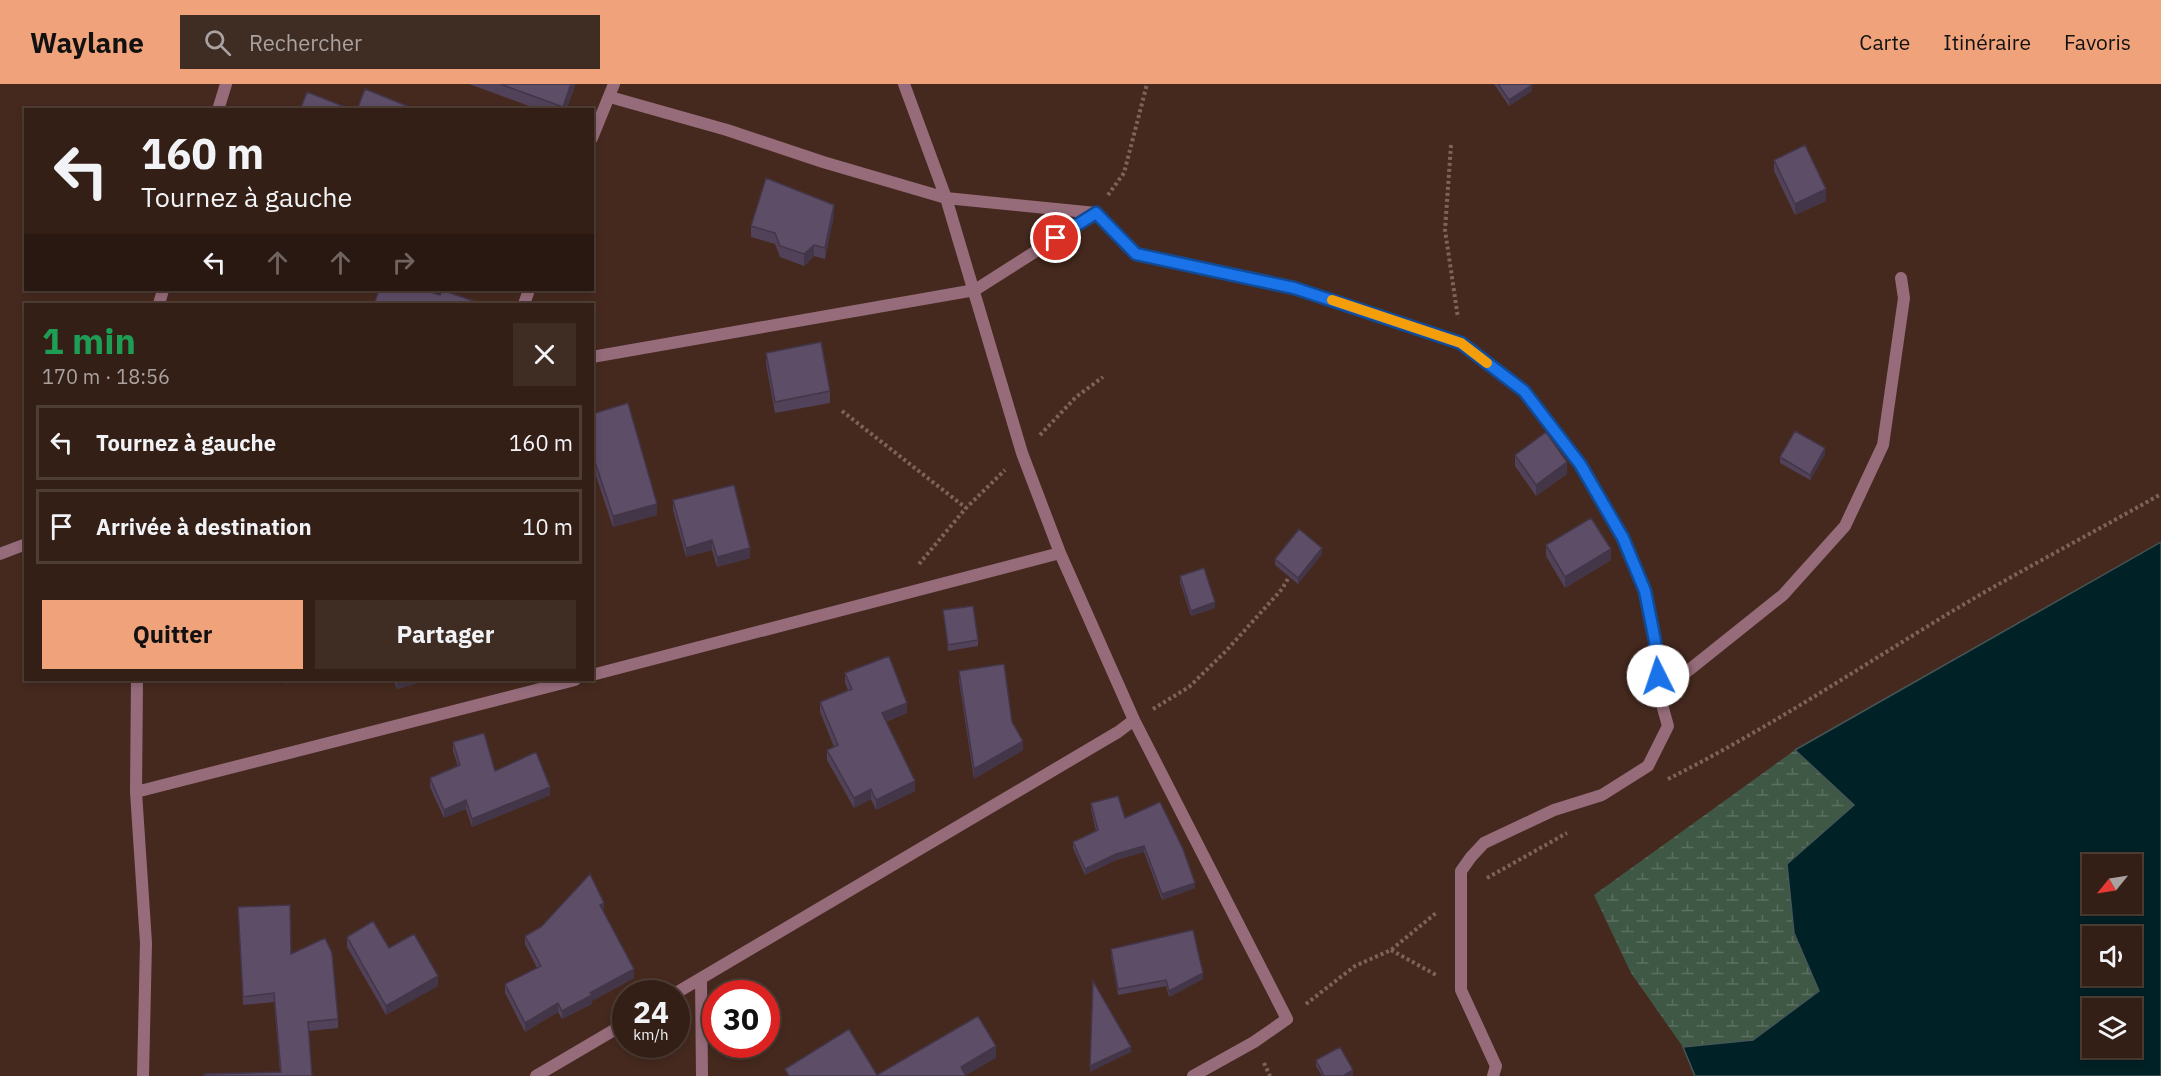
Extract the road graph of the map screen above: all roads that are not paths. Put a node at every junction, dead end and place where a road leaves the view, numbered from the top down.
1 (226, 84) edge
2 (615, 84) edge
3 (904, 84) edge
4 (610, 97) junction
5 (219, 108) edge
6 (594, 133) edge
7 (946, 198) junction
8 (1096, 213) junction
9 (1901, 278) dead end
10 (975, 290) junction
11 (594, 357) edge
12 (24, 545) edge
13 (1060, 553) junction
14 (0, 554) edge
15 (594, 674) edge
16 (137, 681) edge
17 (571, 681) edge
18 (1659, 694) junction
19 (1134, 720) junction
20 (136, 792) junction
21 (701, 979) junction
22 (690, 985) edge
23 (612, 1031) edge
24 (143, 1076) edge
25 (536, 1076) edge
26 (702, 1076) edge
27 (1193, 1076) edge
28 (1493, 1076) edge

1 - 5 street
2 - 4 street
3 - 7 street
4 - 6 street
4 - 7 street
7 - 8 street
7 - 10 street
8 - 10 street
8 - 18 street
9 - 18 street
10 - 11 street
10 - 13 street
12 - 14 street
13 - 15 street
13 - 19 street
16 - 20 street
17 - 20 street
18 - 28 street
19 - 21 street
19 - 27 street
20 - 24 street
21 - 22 street
21 - 26 street
23 - 25 street

